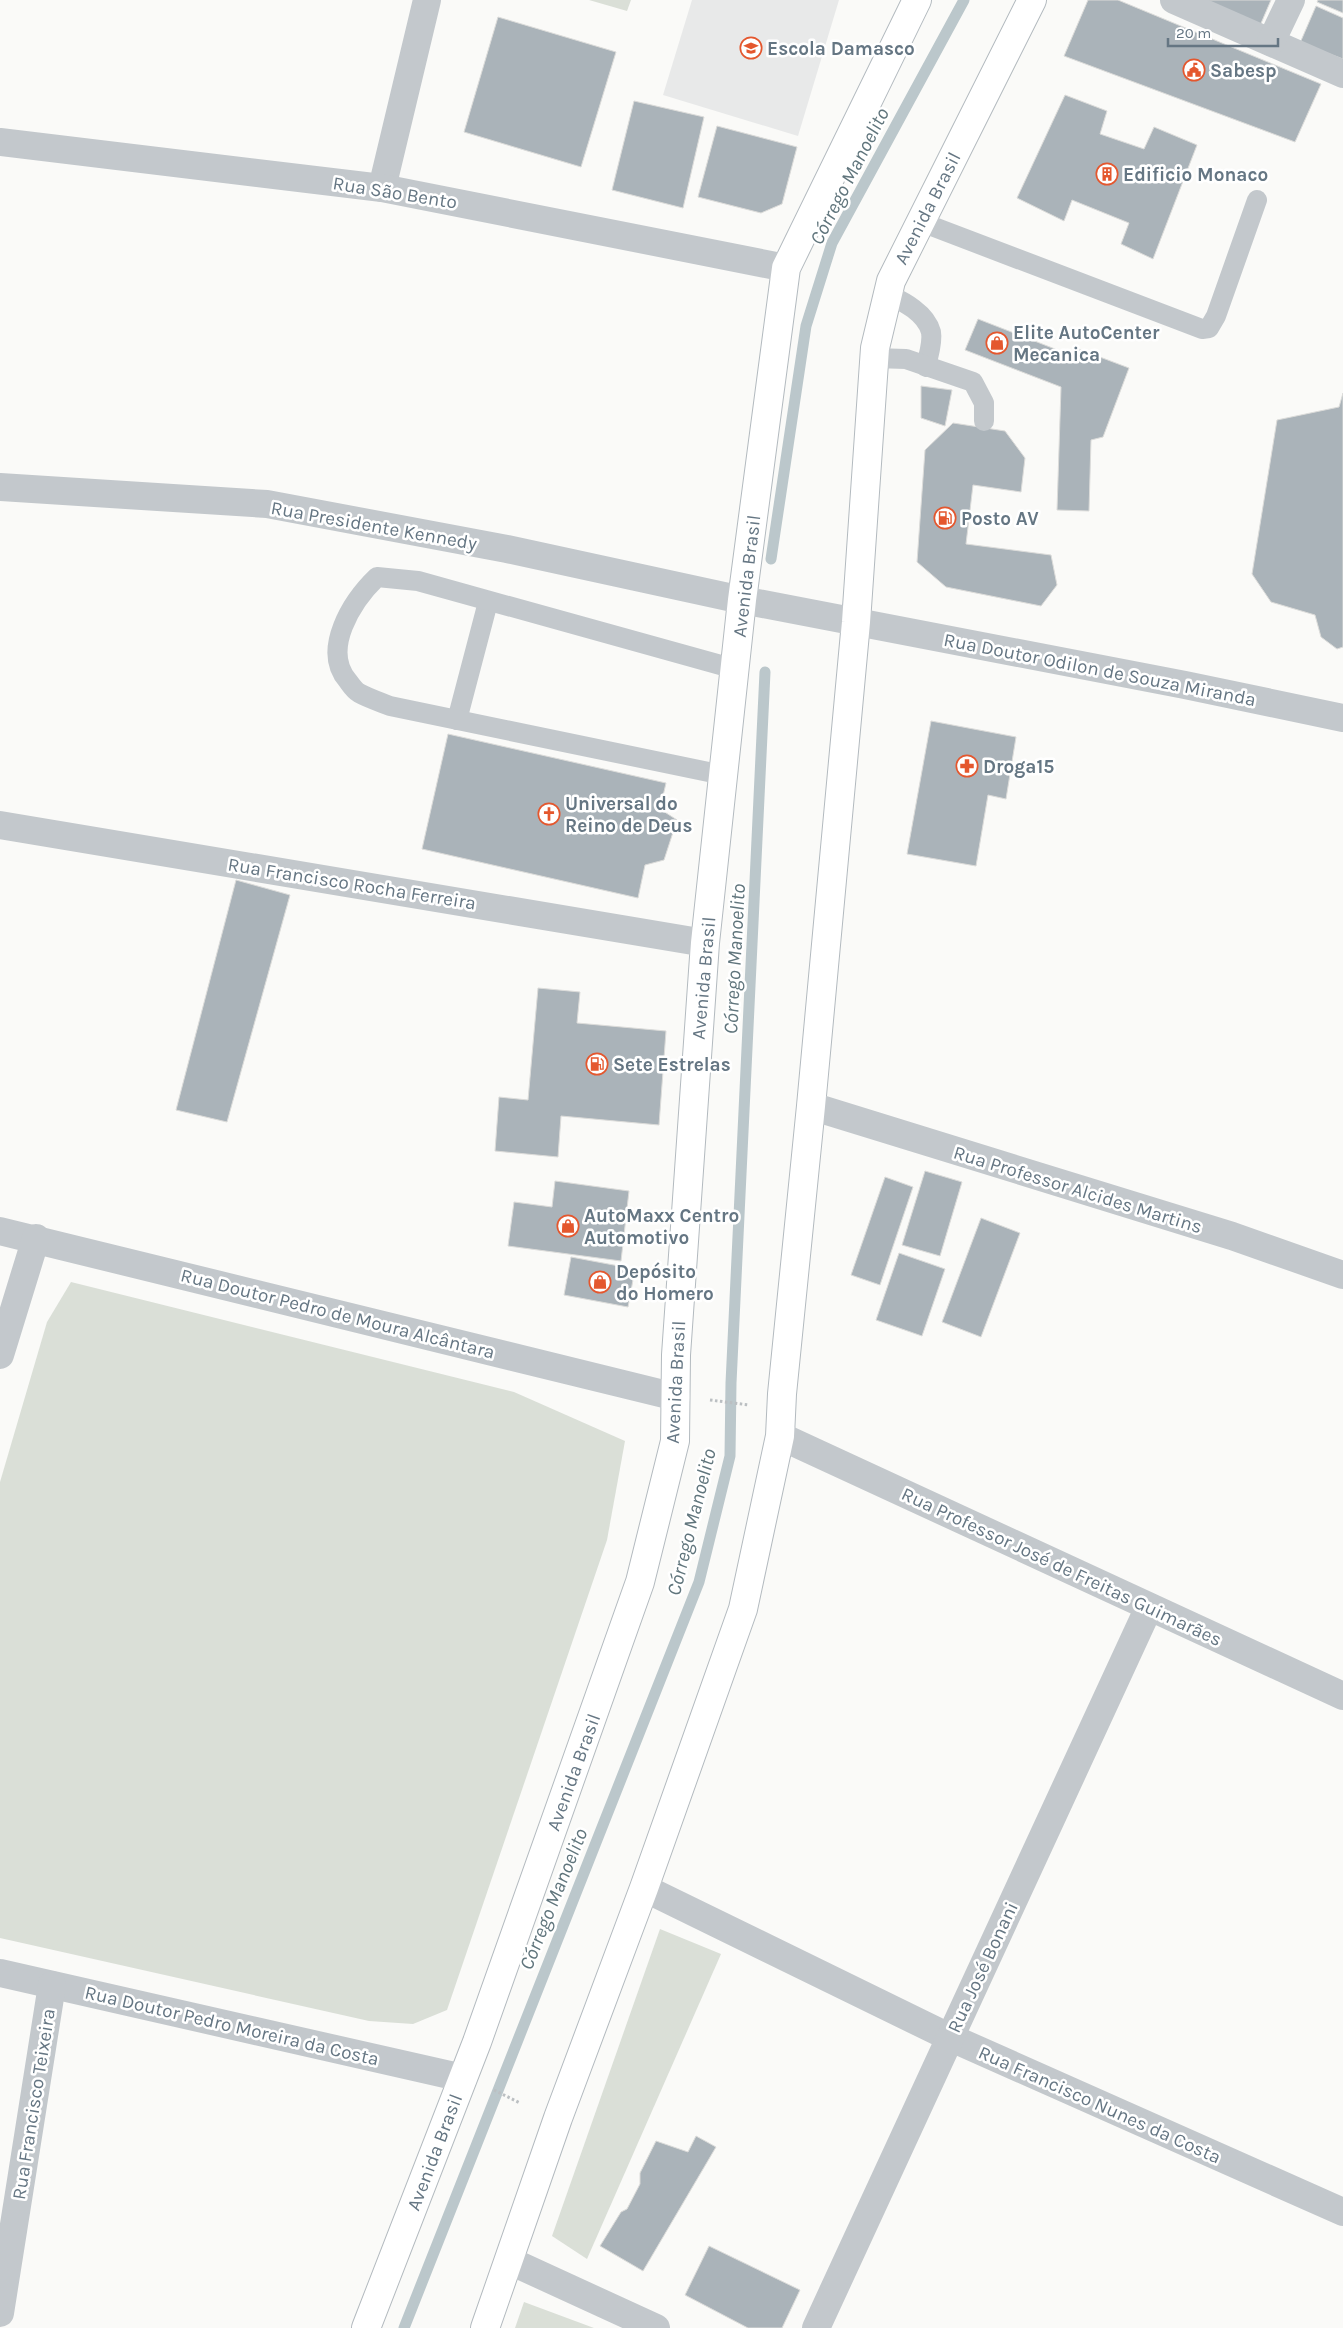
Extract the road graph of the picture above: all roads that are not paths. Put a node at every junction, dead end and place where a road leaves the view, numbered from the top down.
1 (427, 0) edge
2 (917, 0) edge
3 (1032, 0) edge
4 (1174, 0) edge
5 (1291, 0) edge
6 (1272, 42) junction
7 (1343, 74) edge
8 (0, 142) edge
9 (382, 188) junction
10 (1257, 200) dead end
11 (920, 222) junction
12 (786, 268) junction
13 (888, 294) junction
14 (874, 358) junction
15 (926, 367) junction
16 (984, 421) dead end
17 (0, 487) edge
18 (742, 600) junction
19 (488, 602) junction
20 (856, 622) junction
21 (735, 669) junction
22 (1343, 718) edge
23 (457, 720) junction
24 (723, 775) junction
25 (0, 824) edge
26 (705, 943) junction
27 (811, 1106) junction
28 (0, 1230) edge
29 (36, 1238) junction
30 (1343, 1275) edge
31 (0, 1355) edge
32 (676, 1397) junction
33 (780, 1436) junction
34 (1149, 1607) junction
35 (1343, 1696) edge
36 (644, 1888) junction
37 (0, 1973) edge
38 (52, 1985) junction
39 (949, 2037) junction
40 (463, 2078) junction
41 (1343, 2212) edge
42 (510, 2262) junction
43 (0, 2312) edge
44 (366, 2328) edge
45 (485, 2328) edge
46 (656, 2328) edge
47 (816, 2328) edge

1 - 9 street
2 - 12 main road, Avenida Brasil
3 - 11 main road, Avenida Brasil
4 - 6 street
5 - 6 street
6 - 7 street
8 - 9 street, Rua São Bento
9 - 12 street, Rua São Bento
10 - 11 lane
11 - 13 main road, Avenida Brasil
12 - 18 main road, Avenida Brasil
13 - 14 main road, Avenida Brasil
13 - 15 lane
14 - 15 lane
14 - 20 main road, Avenida Brasil
15 - 16 lane
17 - 18 street, Rua Presidente Kennedy
18 - 20 street, Rua Presidente Kennedy
18 - 21 main road, Avenida Brasil
19 - 21 lane
19 - 23 lane
19 - 23 lane
20 - 22 street, Rua Doutor Odilon de Souza Miranda
20 - 27 main road, Avenida Brasil
21 - 24 main road, Avenida Brasil
23 - 24 lane
24 - 26 main road, Avenida Brasil
25 - 26 street, Rua Francisco Rocha Ferreira
26 - 32 main road, Avenida Brasil
27 - 30 street, Rua Professor Alcides Martins
27 - 33 main road, Avenida Brasil
28 - 29 street, Rua Doutor Pedro de Moura Alcântara
29 - 31 street
29 - 32 street, Rua Doutor Pedro de Moura Alcântara
32 - 40 main road, Avenida Brasil
33 - 34 street, Rua Professor José de Freitas Guimarães
33 - 36 main road, Avenida Brasil
34 - 35 street, Rua Professor José de Freitas Guimarães
34 - 39 street, Rua José Bonani
36 - 39 street, Rua Francisco Nunes da Costa
36 - 42 main road, Avenida Brasil
37 - 38 street, Rua Doutor Pedro Moreira da Costa
38 - 40 street, Rua Doutor Pedro Moreira da Costa
38 - 43 street, Rua Francisco Teixeira
39 - 41 street, Rua Francisco Nunes da Costa
39 - 47 street, Rua José Bonani
40 - 44 main road, Avenida Brasil
42 - 45 main road, Avenida Brasil
42 - 46 street

